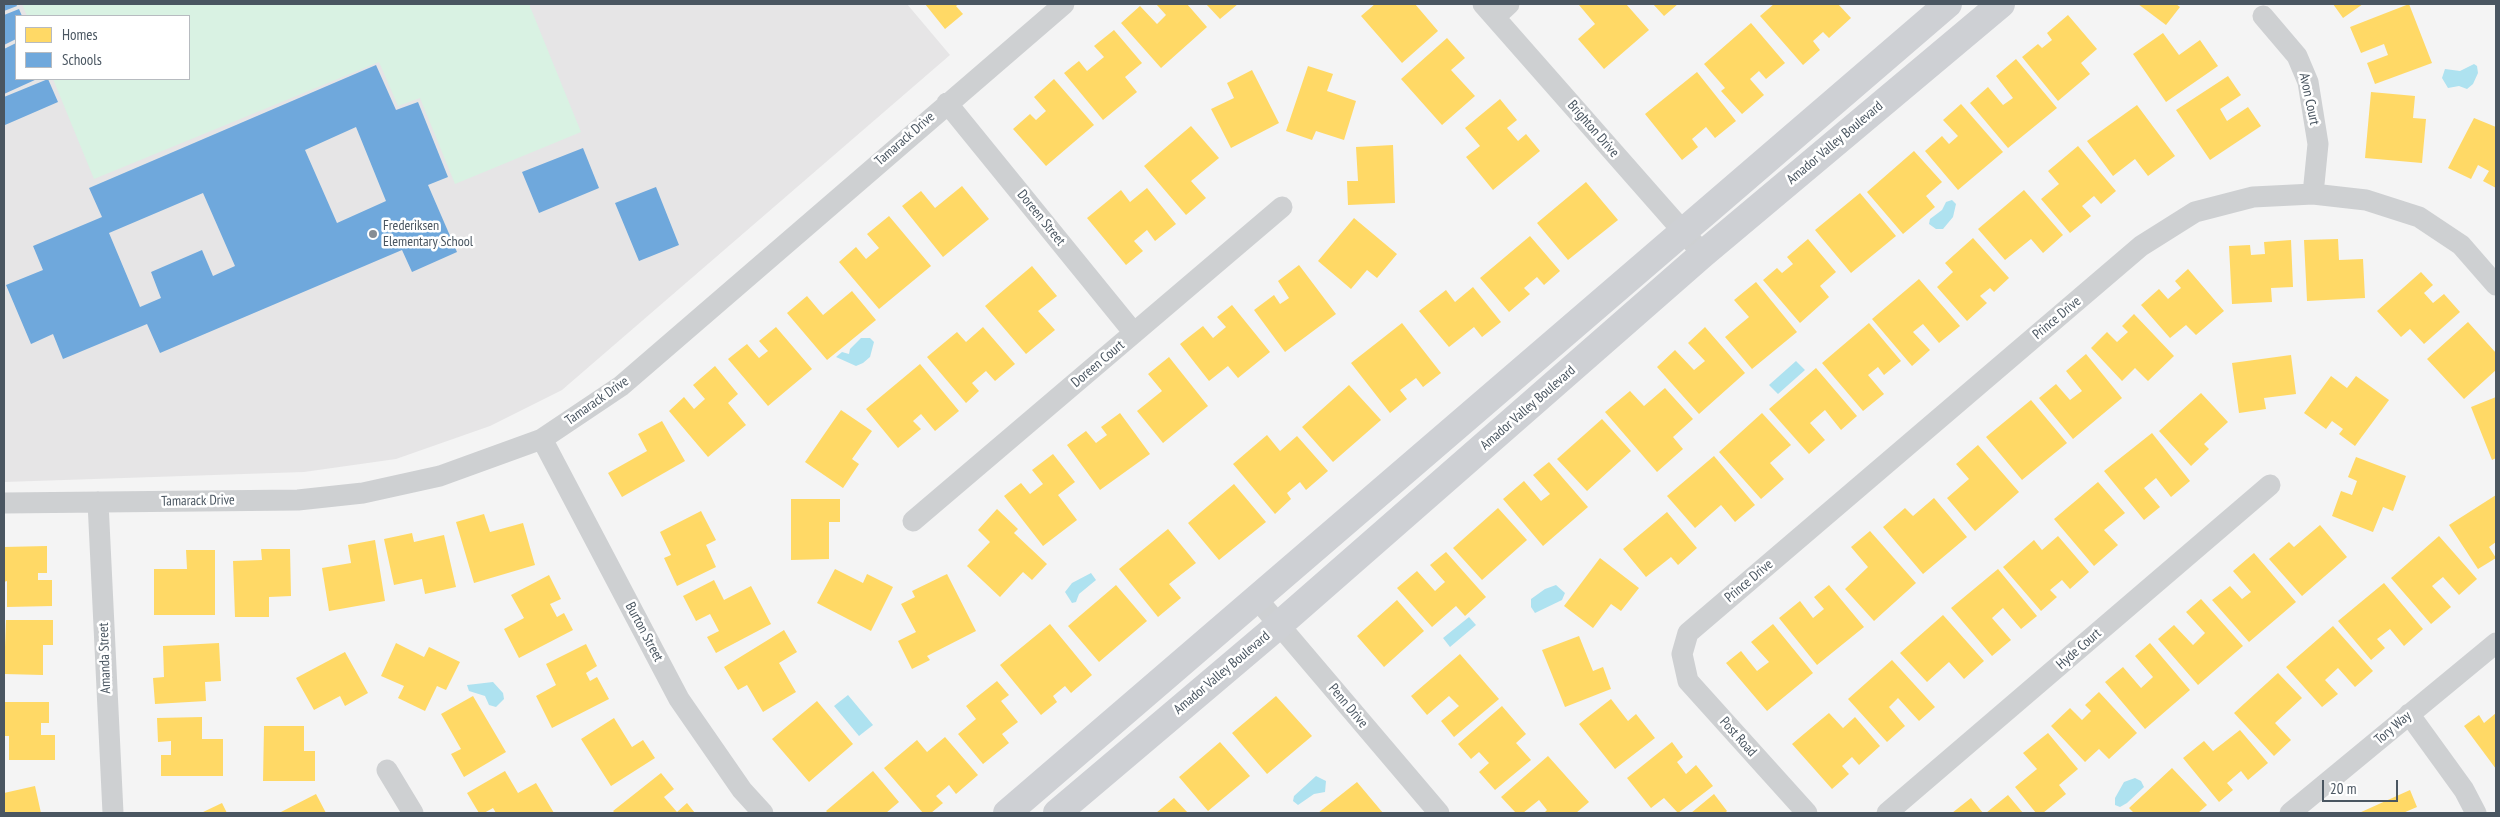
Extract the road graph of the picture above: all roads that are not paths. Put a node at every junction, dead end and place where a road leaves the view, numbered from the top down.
1 (1064, 4) edge
2 (1948, 4) edge
3 (2001, 4) edge
4 (1496, 8) edge
5 (2263, 16) dead end
6 (947, 103) junction
7 (2313, 194) junction
8 (1282, 207) dead end
9 (1682, 230) junction
10 (1703, 254) junction
11 (2496, 285) edge
12 (1134, 333) junction
13 (1566, 375) junction
14 (542, 439) junction
15 (2270, 485) dead end
16 (98, 502) junction
17 (4, 504) edge
18 (913, 521) dead end
19 (1257, 599) junction
20 (1279, 625) junction
21 (2496, 644) edge
22 (1682, 654) joint
23 (2409, 714) junction
24 (387, 770) dead end
25 (113, 813) edge
26 (413, 813) edge
27 (763, 813) edge
28 (1008, 813) edge
29 (1057, 813) edge
30 (1440, 813) edge
31 (1807, 813) edge
32 (1888, 813) edge
33 (2290, 813) edge
34 (2476, 813) edge

1 - 6 street, Tamarack Drive
2 - 9 street
3 - 10 street, Amador Valley Boulevard
4 - 9 street, Brighton Drive
5 - 7 street, Avon Court
6 - 12 street, Doreen Street
6 - 14 street, Tamarack Drive
7 - 11 street, Prince Drive
7 - 22 street, Prince Drive
8 - 12 street, Doreen Court
9 - 10 street, Brighton Drive
9 - 13 street
9 - 19 street
10 - 13 street, Amador Valley Boulevard
12 - 18 street, Doreen Court
13 - 20 street, Amador Valley Boulevard
14 - 16 street, Tamarack Drive
14 - 27 street, Burton Street
15 - 32 street, Hyde Court
16 - 17 street, Tamarack Drive
16 - 25 street, Amanda Street
19 - 20 street, Penn Drive
19 - 28 street
20 - 29 street, Amador Valley Boulevard
20 - 30 street, Penn Drive
21 - 23 street, Tory Way
22 - 31 street, Post Road
23 - 33 street, Tory Way
23 - 34 street
24 - 26 street

